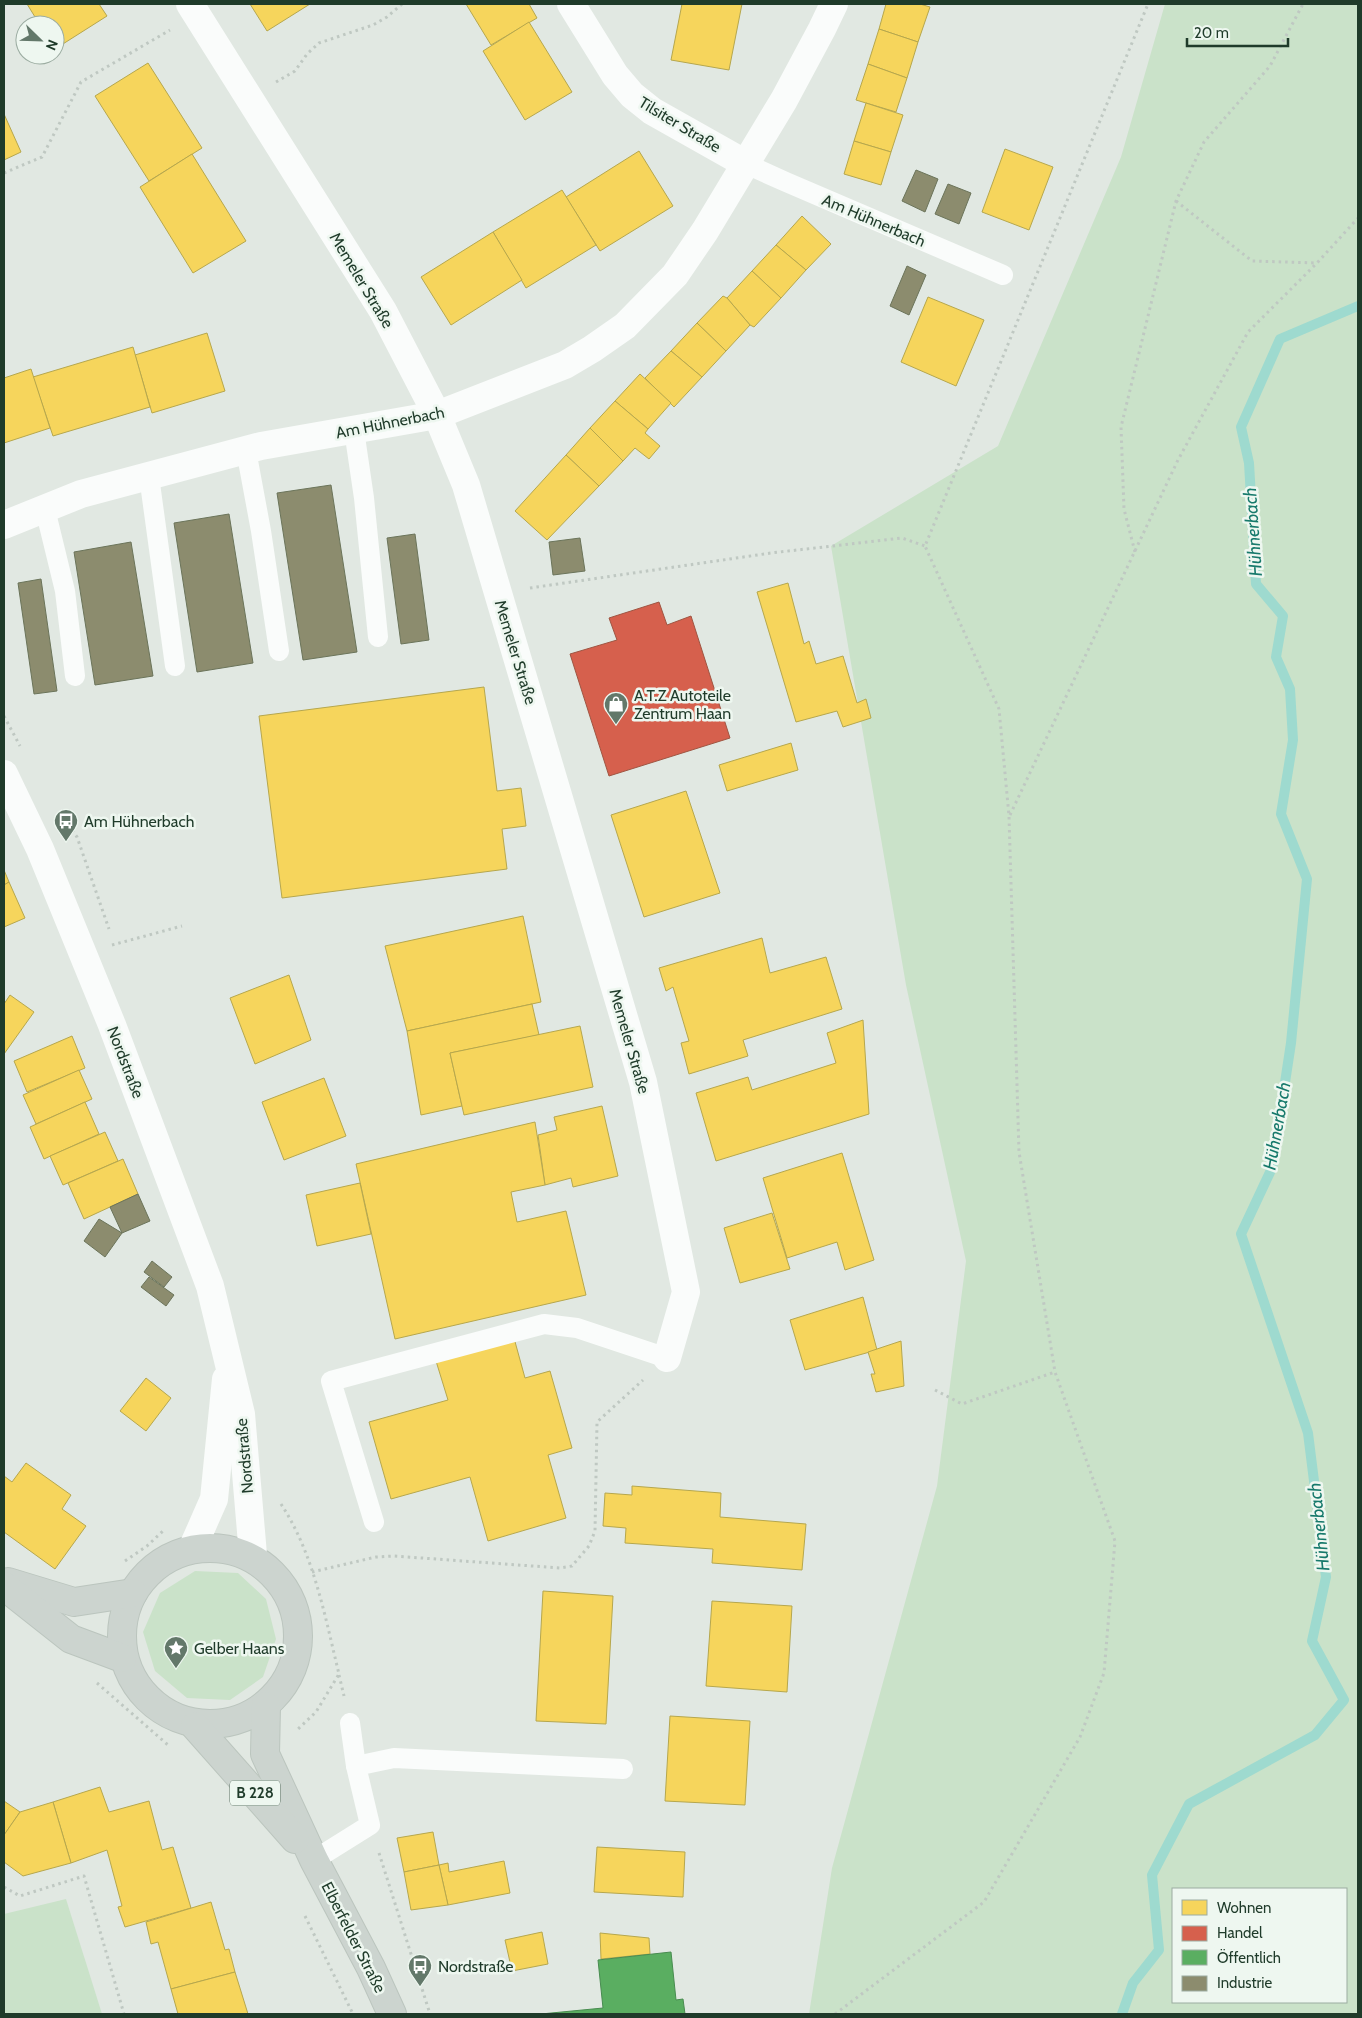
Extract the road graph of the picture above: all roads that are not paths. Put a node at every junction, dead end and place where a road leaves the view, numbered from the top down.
1 (571, 4) edge
2 (834, 4) edge
3 (194, 10) edge
4 (746, 164) junction
5 (1003, 275) dead end
6 (437, 415) junction
7 (354, 430) junction
8 (246, 450) junction
9 (149, 476) junction
10 (45, 509) junction
11 (4, 525) edge
12 (378, 637) dead end
13 (279, 651) dead end
14 (174, 666) dead end
15 (75, 676) dead end
16 (4, 774) edge
17 (228, 1357) junction
18 (667, 1358) joint
19 (374, 1522) dead end
20 (192, 1549) junction
21 (253, 1555) junction
22 (4, 1581) edge
23 (4, 1586) edge
24 (133, 1593) junction
25 (122, 1658) junction
26 (266, 1706) junction
27 (350, 1723) dead end
28 (195, 1726) junction
29 (356, 1766) junction
30 (622, 1769) dead end
31 (314, 1860) junction
32 (392, 2014) edge

1 - 4 street, Tilsiter Straße
2 - 4 street, Am Hühnerbach
3 - 6 street, Memeler Straße
4 - 5 lane, Am Hühnerbach
4 - 6 street, Am Hühnerbach
6 - 7 street, Am Hühnerbach
6 - 18 street, Memeler Straße
7 - 8 street, Am Hühnerbach
7 - 12 lane
8 - 9 street, Am Hühnerbach
8 - 13 lane
9 - 10 street, Am Hühnerbach
9 - 14 lane
10 - 11 street, Am Hühnerbach
10 - 15 lane
16 - 17 street, Nordstraße
17 - 20 street, Nordstraße
17 - 21 street, Nordstraße
18 - 19 lane
20 - 21 main road, B 228
20 - 24 main road, B 228
21 - 26 main road, B 228
22 - 24 main road
23 - 25 main road
24 - 25 main road, B 228
25 - 28 main road, B 228
26 - 28 main road, B 228
26 - 31 main road, Elberfelder Straße / B 228
27 - 29 lane
28 - 31 main road, Elberfelder Straße / B 228
29 - 30 lane
29 - 31 lane
31 - 32 main road, Elberfelder Straße / B 228

